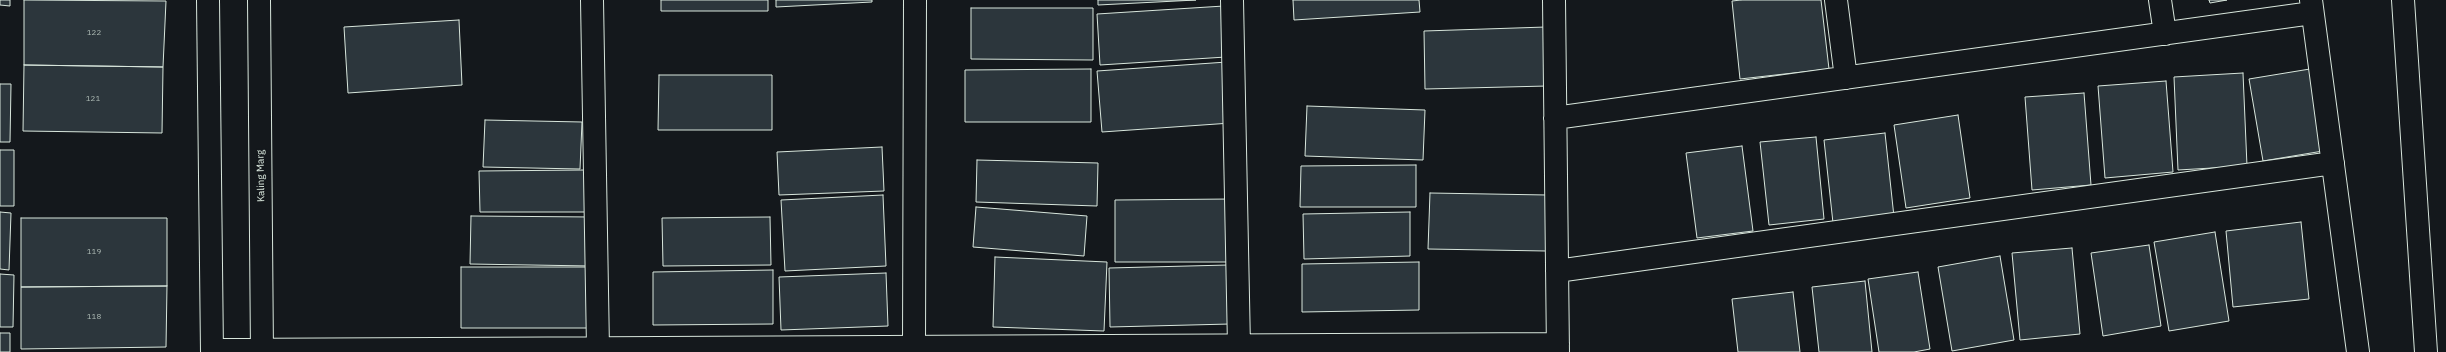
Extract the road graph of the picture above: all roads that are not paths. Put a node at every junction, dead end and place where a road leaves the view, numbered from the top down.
1 (208, 0) edge
2 (258, 0) edge
3 (592, 0) edge
4 (915, 0) edge
5 (1232, 0) edge
6 (1554, 0) edge
7 (1836, 0) edge
8 (2160, 0) edge
9 (2403, 0) edge
10 (2311, 7) edge
11 (2165, 34) junction
12 (1846, 78) junction
13 (1555, 118) junction
14 (2332, 163) junction
15 (1557, 271) junction
16 (914, 346) junction
17 (1239, 346) junction
18 (598, 348) junction
19 (1558, 348) edge
20 (212, 351) edge
21 (262, 351) edge
22 (2356, 352) edge
23 (2426, 352) edge

1 - 20 street
2 - 21 street, Kaling Marg
3 - 18 street
4 - 16 street
5 - 17 street
6 - 13 street
7 - 12 street
8 - 11 street
9 - 23 street
10 - 11 street
10 - 14 street
11 - 12 street
12 - 13 street
13 - 15 street
14 - 15 street
14 - 22 street
15 - 19 street
16 - 17 street
16 - 18 street
17 - 19 street
18 - 21 street
20 - 21 street

